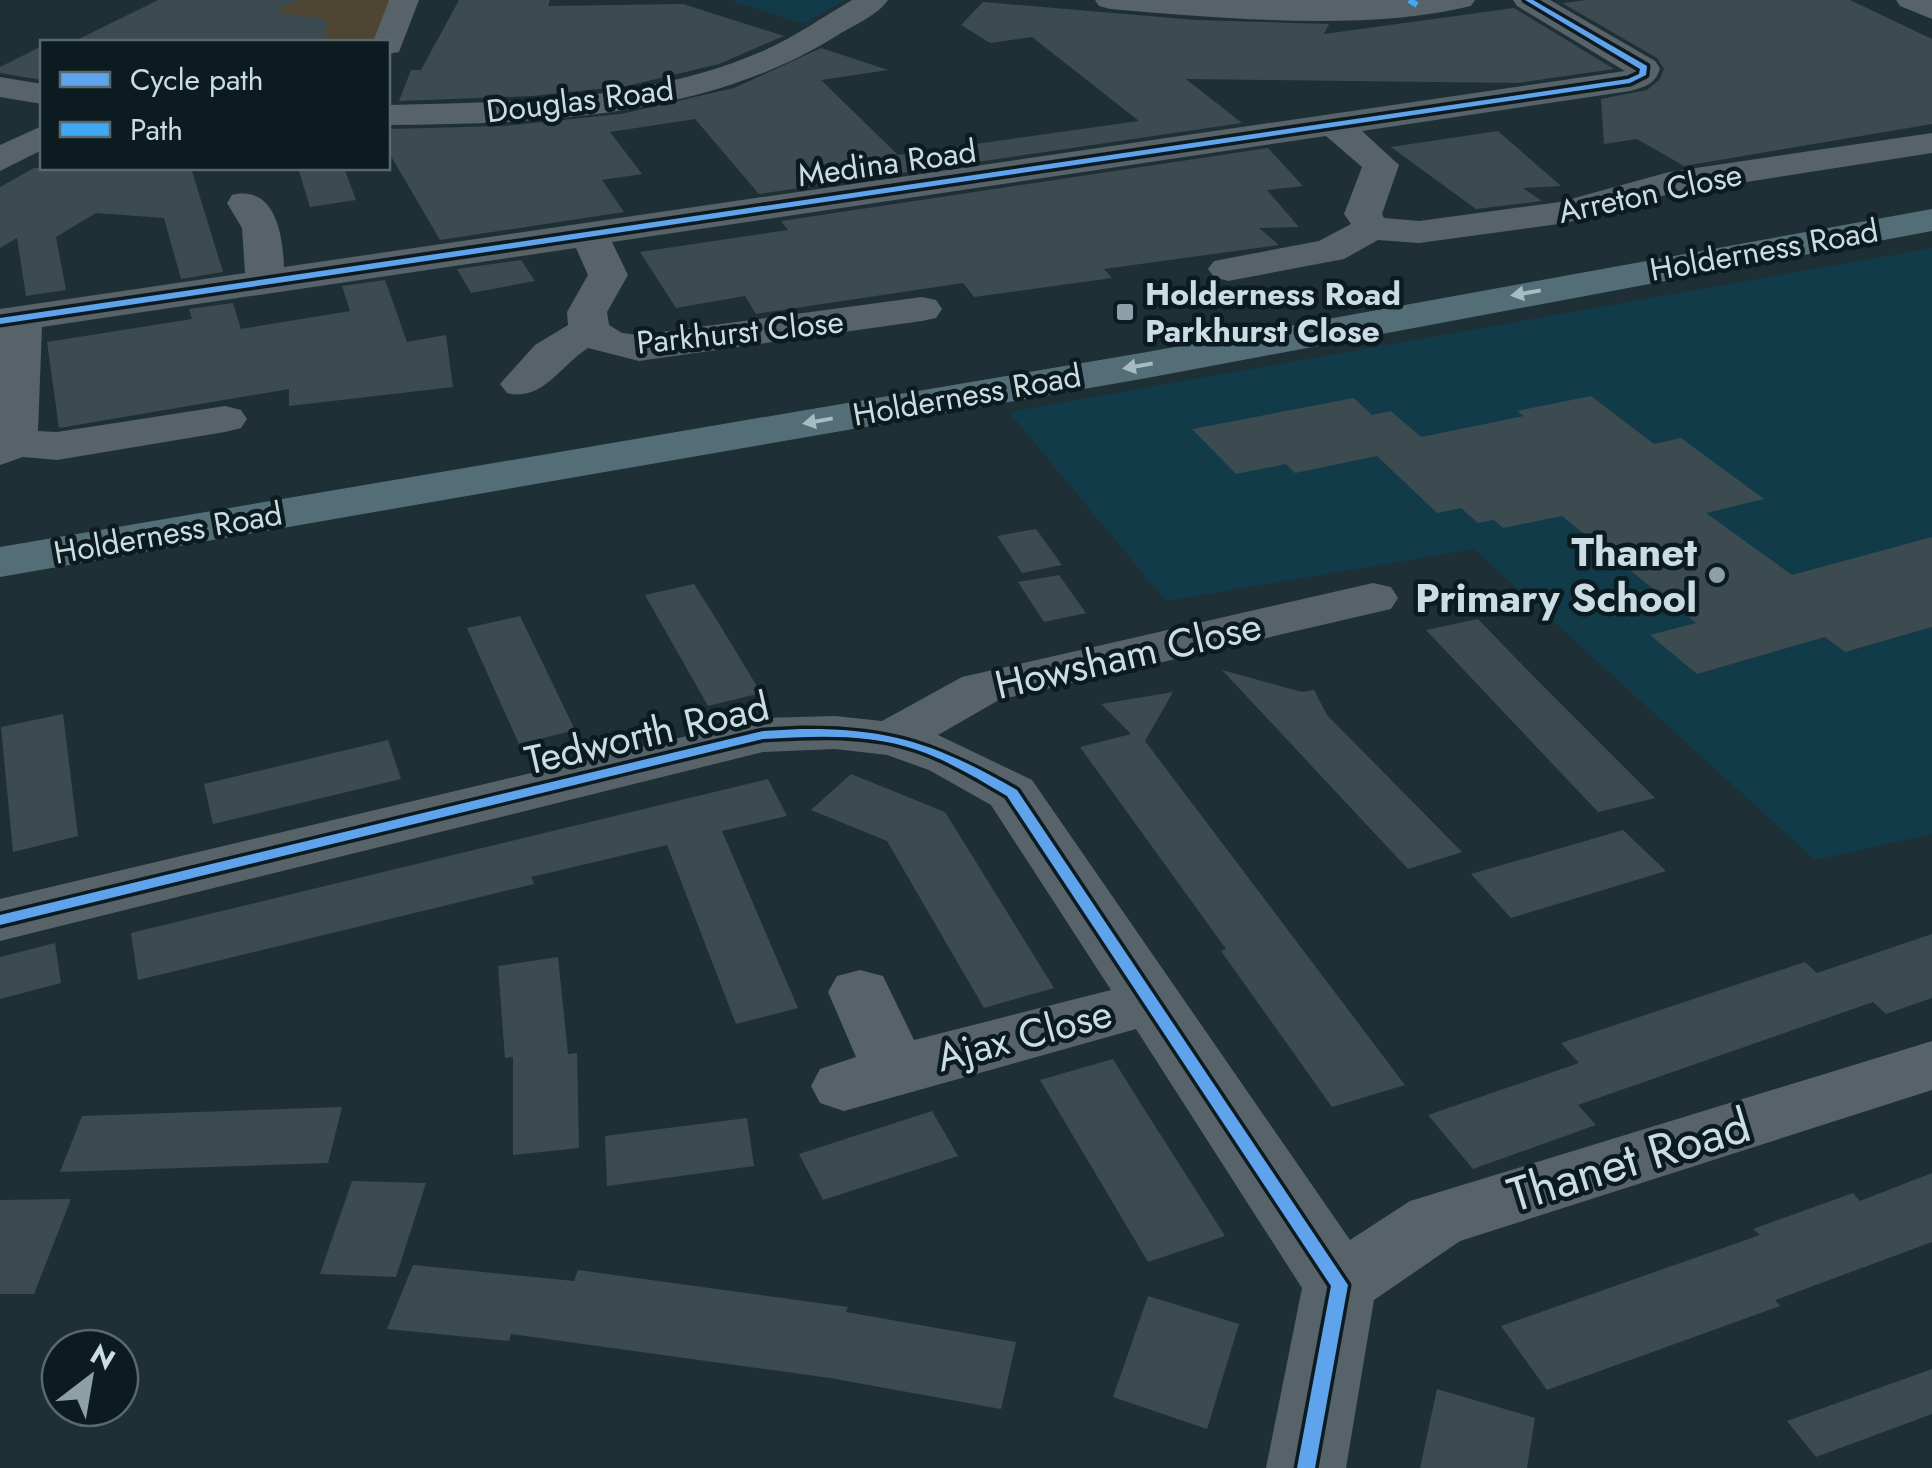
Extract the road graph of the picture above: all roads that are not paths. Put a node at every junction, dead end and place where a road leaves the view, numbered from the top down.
1 (404, 0) edge
2 (873, 0) edge
3 (1110, 0) edge
4 (1460, 0) edge
5 (1528, 0) edge
6 (1911, 0) edge
7 (1173, 3) edge
8 (1932, 10) edge
9 (390, 40) edge
10 (0, 87) edge
11 (40, 94) edge
12 (390, 115) edge
13 (1335, 126) junction
14 (40, 137) edge
15 (1931, 144) edge
16 (0, 160) edge
17 (1932, 200) edge
18 (245, 203) dead end
19 (1932, 220) edge
20 (1372, 228) junction
21 (589, 234) junction
22 (1228, 269) dead end
23 (265, 279) junction
24 (908, 316) dead end
25 (11, 320) edge
26 (589, 330) junction
27 (522, 384) dead end
28 (225, 418) dead end
29 (8, 447) edge
30 (0, 537) edge
31 (0, 562) edge
32 (1372, 598) dead end
33 (894, 737) junction
34 (0, 920) edge
35 (860, 992) dead end
36 (1153, 1002) junction
37 (1932, 1065) edge
38 (1340, 1285) junction
39 (1306, 1468) edge

1 - 9 street
2 - 12 street, Douglas Road
3 - 7 street
4 - 7 street
5 - 13 street, Medina Road
6 - 8 street
10 - 11 street
13 - 20 street
13 - 21 street, Medina Road
14 - 16 street
15 - 20 street, Arreton Close
17 - 30 highway, Holderness Road
18 - 23 street
19 -> 31 highway, Holderness Road
20 - 22 street
21 - 23 street, Medina Road
21 - 26 street, Parkhurst Close
23 - 25 street, Medina Road
24 - 26 street, Parkhurst Close
25 - 29 street
26 - 27 street, Parkhurst Close
28 - 29 street
32 - 33 street, Howsham Close
33 - 34 street, Tedworth Road
33 - 36 street, Tedworth Road
35 - 36 street, Ajax Close
36 - 38 street, Tedworth Road
37 - 38 street, Thanet Road
38 - 39 street

